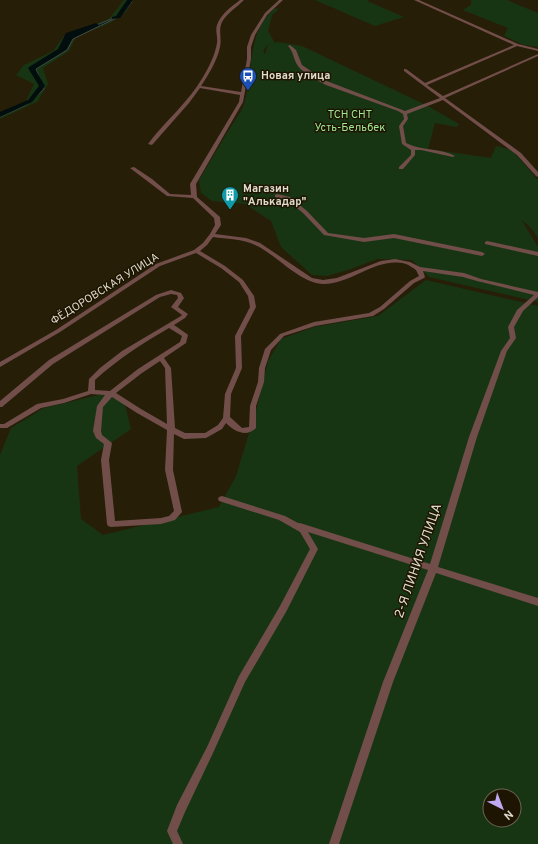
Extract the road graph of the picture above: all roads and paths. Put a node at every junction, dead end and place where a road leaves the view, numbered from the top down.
1 (242, 0) edge
2 (281, 0) edge
3 (416, 0) edge
4 (517, 45) junction
5 (290, 46) dead end
6 (538, 50) edge
7 (538, 55) edge
8 (405, 70) dead end
9 (425, 84) junction
10 (199, 88) junction
11 (242, 94) junction
12 (443, 97) junction
13 (405, 113) junction
14 (150, 144) dead end
15 (413, 149) junction
16 (453, 156) dead end
17 (132, 168) dead end
18 (401, 168) dead end
19 (538, 175) edge
20 (277, 196) dead end
21 (194, 197) junction
22 (212, 235) junction
23 (487, 243) dead end
24 (196, 251) junction
25 (482, 254) dead end
26 (538, 254) edge
27 (419, 269) junction
28 (538, 294) edge
29 (169, 325) junction
30 (161, 358) junction
31 (0, 365) edge
32 (91, 392) junction
33 (111, 393) junction
34 (0, 405) edge
35 (226, 418) junction
36 (0, 426) edge
37 (171, 428) junction
38 (222, 499) dead end
39 (296, 525) junction
40 (433, 569) junction
41 (538, 602) edge
42 (178, 844) edge
43 (334, 844) edge

1 - 10 street
2 - 11 street
3 - 4 street
4 - 6 street
4 - 9 street
5 - 13 street
7 - 12 street
8 - 9 street
9 - 12 street
10 - 11 street
10 - 14 street
11 - 21 street
12 - 13 street
12 - 19 street
13 - 15 street
15 - 16 street
15 - 18 street
17 - 21 street
20 - 25 street
21 - 22 street, ФЁДОРОВСКАЯ УЛИЦА
22 - 24 street, ФЁДОРОВСКАЯ УЛИЦА
22 - 27 street
23 - 26 street
24 - 31 street, ФЁДОРОВСКАЯ УЛИЦА
24 - 35 street
27 - 28 street
27 - 35 street
28 - 40 street, 2-Я ЛИНИЯ УЛИЦА
29 - 30 street
29 - 32 street
29 - 34 street
30 - 33 street
30 - 37 street
32 - 33 street
32 - 36 street
33 - 37 street
33 - 37 street
35 - 37 street
38 - 39 street
39 - 40 street
39 - 42 street
40 - 41 street
40 - 43 street, 2-Я ЛИНИЯ УЛИЦА

